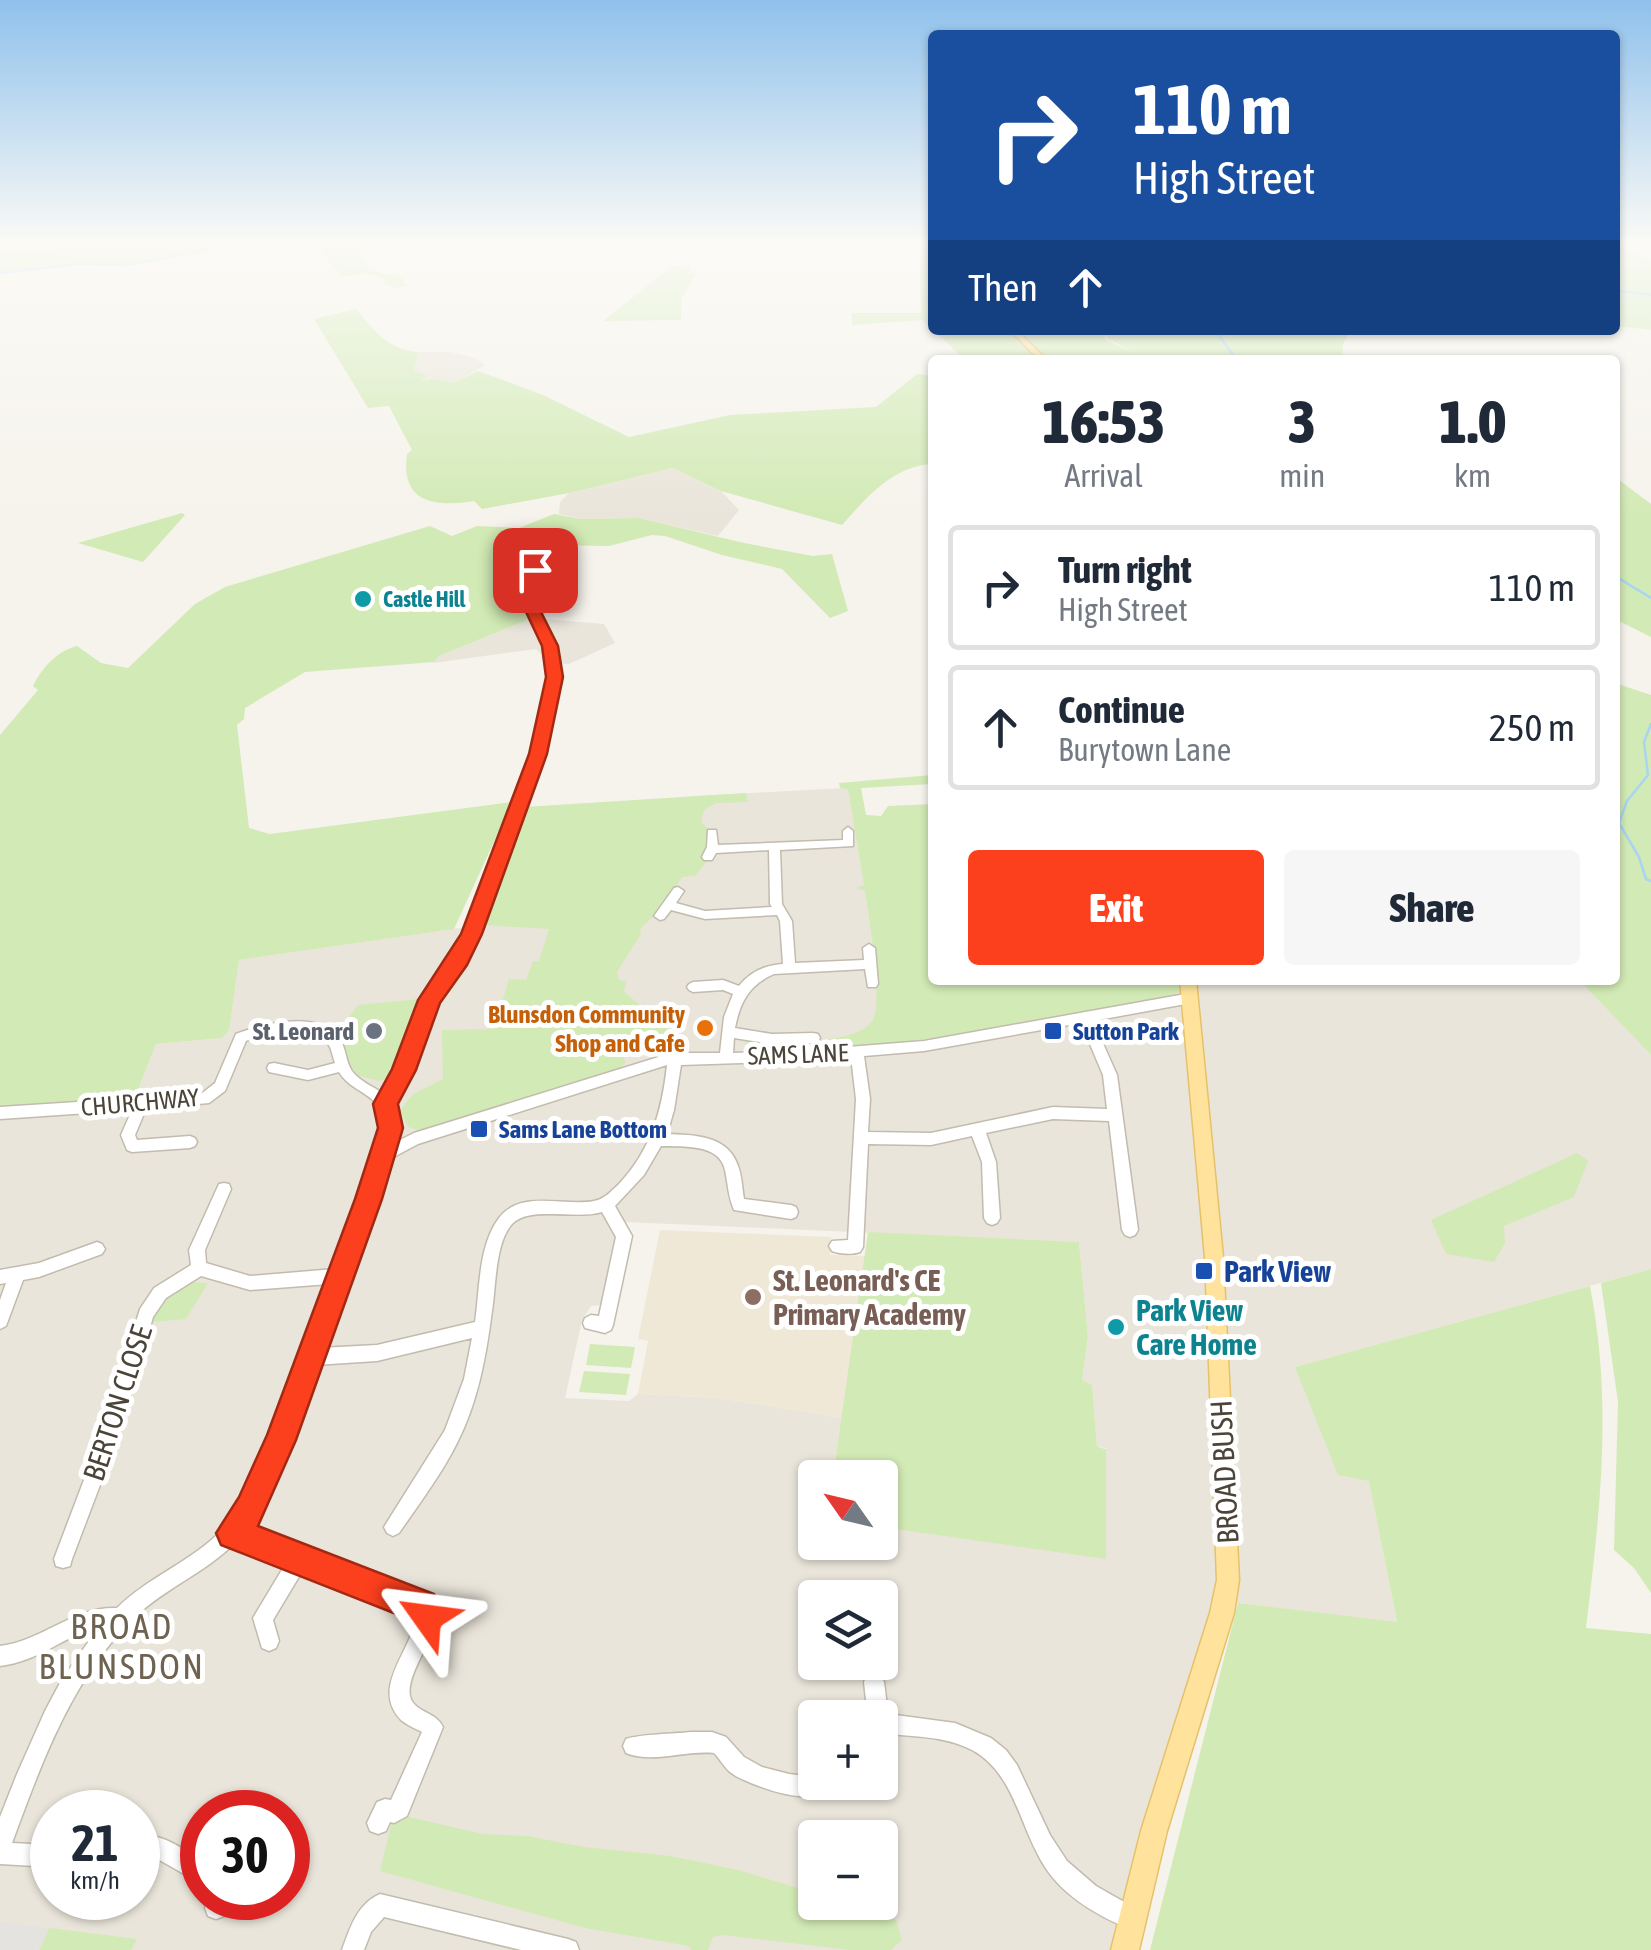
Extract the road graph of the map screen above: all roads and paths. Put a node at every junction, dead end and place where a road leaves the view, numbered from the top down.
1 (1018, 335) edge
2 (1038, 355) edge
3 (530, 545) dead end
4 (712, 833) dead end
5 (850, 843) dead end
6 (774, 846) junction
7 (678, 891) dead end
8 (670, 905) junction
9 (779, 912) junction
10 (660, 916) dead end
11 (869, 948) dead end
12 (870, 964) junction
13 (790, 968) junction
14 (872, 984) dead end
15 (693, 987) dead end
16 (1189, 989) edge
17 (740, 991) junction
18 (1086, 1018) junction
19 (728, 1032) junction
20 (806, 1034) dead end
21 (856, 1052) junction
22 (726, 1057) junction
23 (676, 1058) junction
24 (343, 1066) junction
25 (274, 1068) dead end
26 (141, 1104) junction
27 (386, 1104) junction
28 (0, 1113) edge
29 (1116, 1115) junction
30 (390, 1128) junction
31 (977, 1129) junction
32 (862, 1138) junction
33 (414, 1139) junction
34 (660, 1140) junction
35 (190, 1142) dead end
36 (383, 1156) junction
37 (224, 1189) dead end
38 (606, 1205) junction
39 (1109, 1205) dead end
40 (987, 1206) dead end
41 (1126, 1206) junction
42 (791, 1212) dead end
43 (1130, 1230) dead end
44 (837, 1246) dead end
45 (97, 1249) dead end
46 (199, 1268) junction
47 (339, 1276) junction
48 (8, 1277) edge
49 (0, 1321) edge
50 (591, 1323) dead end
51 (479, 1330) junction
52 (308, 1357) junction
53 (393, 1527) dead end
54 (232, 1533) junction
55 (63, 1559) dead end
56 (298, 1561) junction
57 (121, 1618) junction
58 (269, 1641) dead end
59 (0, 1656) edge
60 (874, 1682) dead end
61 (876, 1700) edge
62 (898, 1723) edge
63 (633, 1746) dead end
64 (798, 1785) edge
65 (378, 1823) dead end
66 (0, 1845) edge
67 (0, 1854) edge
68 (30, 1855) edge
69 (1132, 1919) junction
70 (353, 1950) edge
71 (568, 1950) edge
72 (1125, 1950) edge

1 - 2 main road
3 - 27 street
4 - 6 street
5 - 6 street
6 - 9 street
7 - 8 street
8 - 9 street
8 - 10 street
9 - 13 street
11 - 12 street
12 - 13 street
12 - 14 street
13 - 17 street
15 - 17 street
16 - 18 street, SAMS LANE
16 - 69 main road, BROAD BUSH
17 - 19 street
18 - 21 street, SAMS LANE
18 - 29 street
19 - 20 street
19 - 22 street
21 - 22 street, SAMS LANE
21 - 32 street
22 - 23 street, SAMS LANE
23 - 33 street, SAMS LANE
23 - 34 street
24 - 25 street
24 - 26 street, CHURCHWAY
24 - 27 street, CHURCHWAY
26 - 28 street, CHURCHWAY
26 - 35 street
27 - 30 street
29 - 31 street
29 - 41 street
30 - 33 street
30 - 36 street
31 - 32 street
31 - 40 street
32 - 44 street
33 - 36 street, SAMS LANE
34 - 38 street
34 - 42 street
36 - 47 street
37 - 46 street
38 - 50 street
38 - 51 street
39 - 41 street
41 - 43 street
45 - 48 street
46 - 47 street
46 - 55 street, BERTON CLOSE
47 - 52 street
48 - 49 street
51 - 52 street
51 - 53 street
52 - 54 street
54 - 56 street
54 - 57 street
56 - 58 street
56 - 65 street
57 - 59 street
57 - 66 street
60 - 61 street
62 - 69 street
63 - 64 street
67 - 68 street
69 - 72 main road, BROAD BUSH
70 - 71 street

